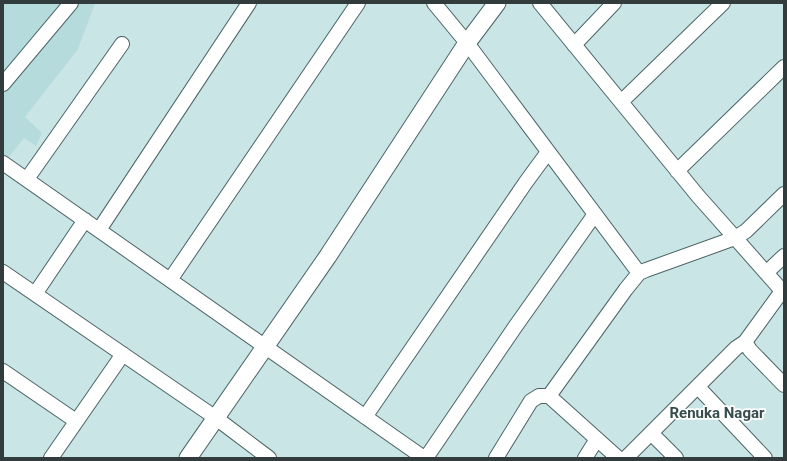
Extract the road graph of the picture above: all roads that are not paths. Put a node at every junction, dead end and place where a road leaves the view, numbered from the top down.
1 (71, 3) edge
2 (249, 3) edge
3 (358, 3) edge
4 (434, 3) edge
5 (497, 3) edge
6 (540, 3) edge
7 (614, 3) edge
8 (723, 3) edge
9 (467, 43) junction
10 (122, 44) dead end
11 (574, 45) junction
12 (784, 67) edge
13 (3, 84) edge
14 (621, 102) junction
15 (548, 152) junction
16 (3, 163) edge
17 (677, 170) junction
18 (27, 179) junction
19 (784, 194) edge
20 (595, 214) junction
21 (85, 220) junction
22 (99, 230) junction
23 (735, 238) junction
24 (784, 256) edge
25 (3, 272) edge
26 (639, 273) junction
27 (766, 273) junction
28 (170, 280) junction
29 (783, 292) edge
30 (35, 294) junction
31 (745, 342) junction
32 (265, 347) junction
33 (123, 354) junction
34 (3, 371) edge
35 (784, 385) edge
36 (698, 387) junction
37 (549, 396) junction
38 (365, 417) junction
39 (216, 418) junction
40 (76, 421) junction
41 (652, 433) junction
42 (597, 439) junction
43 (51, 458) edge
44 (188, 458) edge
45 (269, 458) edge
46 (425, 458) edge
47 (496, 458) edge
48 (585, 458) edge
49 (618, 458) edge
50 (626, 458) edge
51 (676, 458) edge
52 (765, 458) edge

1 - 13 street
2 - 22 street
3 - 28 street
4 - 9 street
5 - 9 main road
6 - 11 street
7 - 11 street
8 - 14 street
9 - 15 street
9 - 32 main road
10 - 18 street
11 - 14 street
12 - 17 street
14 - 17 street
15 - 20 street
15 - 38 street
16 - 18 street
17 - 23 street
18 - 21 street
19 - 23 street
20 - 26 street
20 - 46 street
21 - 22 street
21 - 30 street
22 - 28 street
23 - 26 street
23 - 27 street
24 - 27 street
25 - 30 street
26 - 37 street
27 - 29 street
28 - 32 street
29 - 31 street
30 - 33 street
31 - 35 street
31 - 36 street
32 - 38 street
32 - 39 main road
33 - 39 street
33 - 40 street
34 - 40 street
36 - 41 street
36 - 52 street
37 - 42 street
37 - 47 street
38 - 46 street
39 - 44 main road
39 - 45 street
40 - 43 street
41 - 50 street
41 - 51 street
42 - 48 street
42 - 49 street

